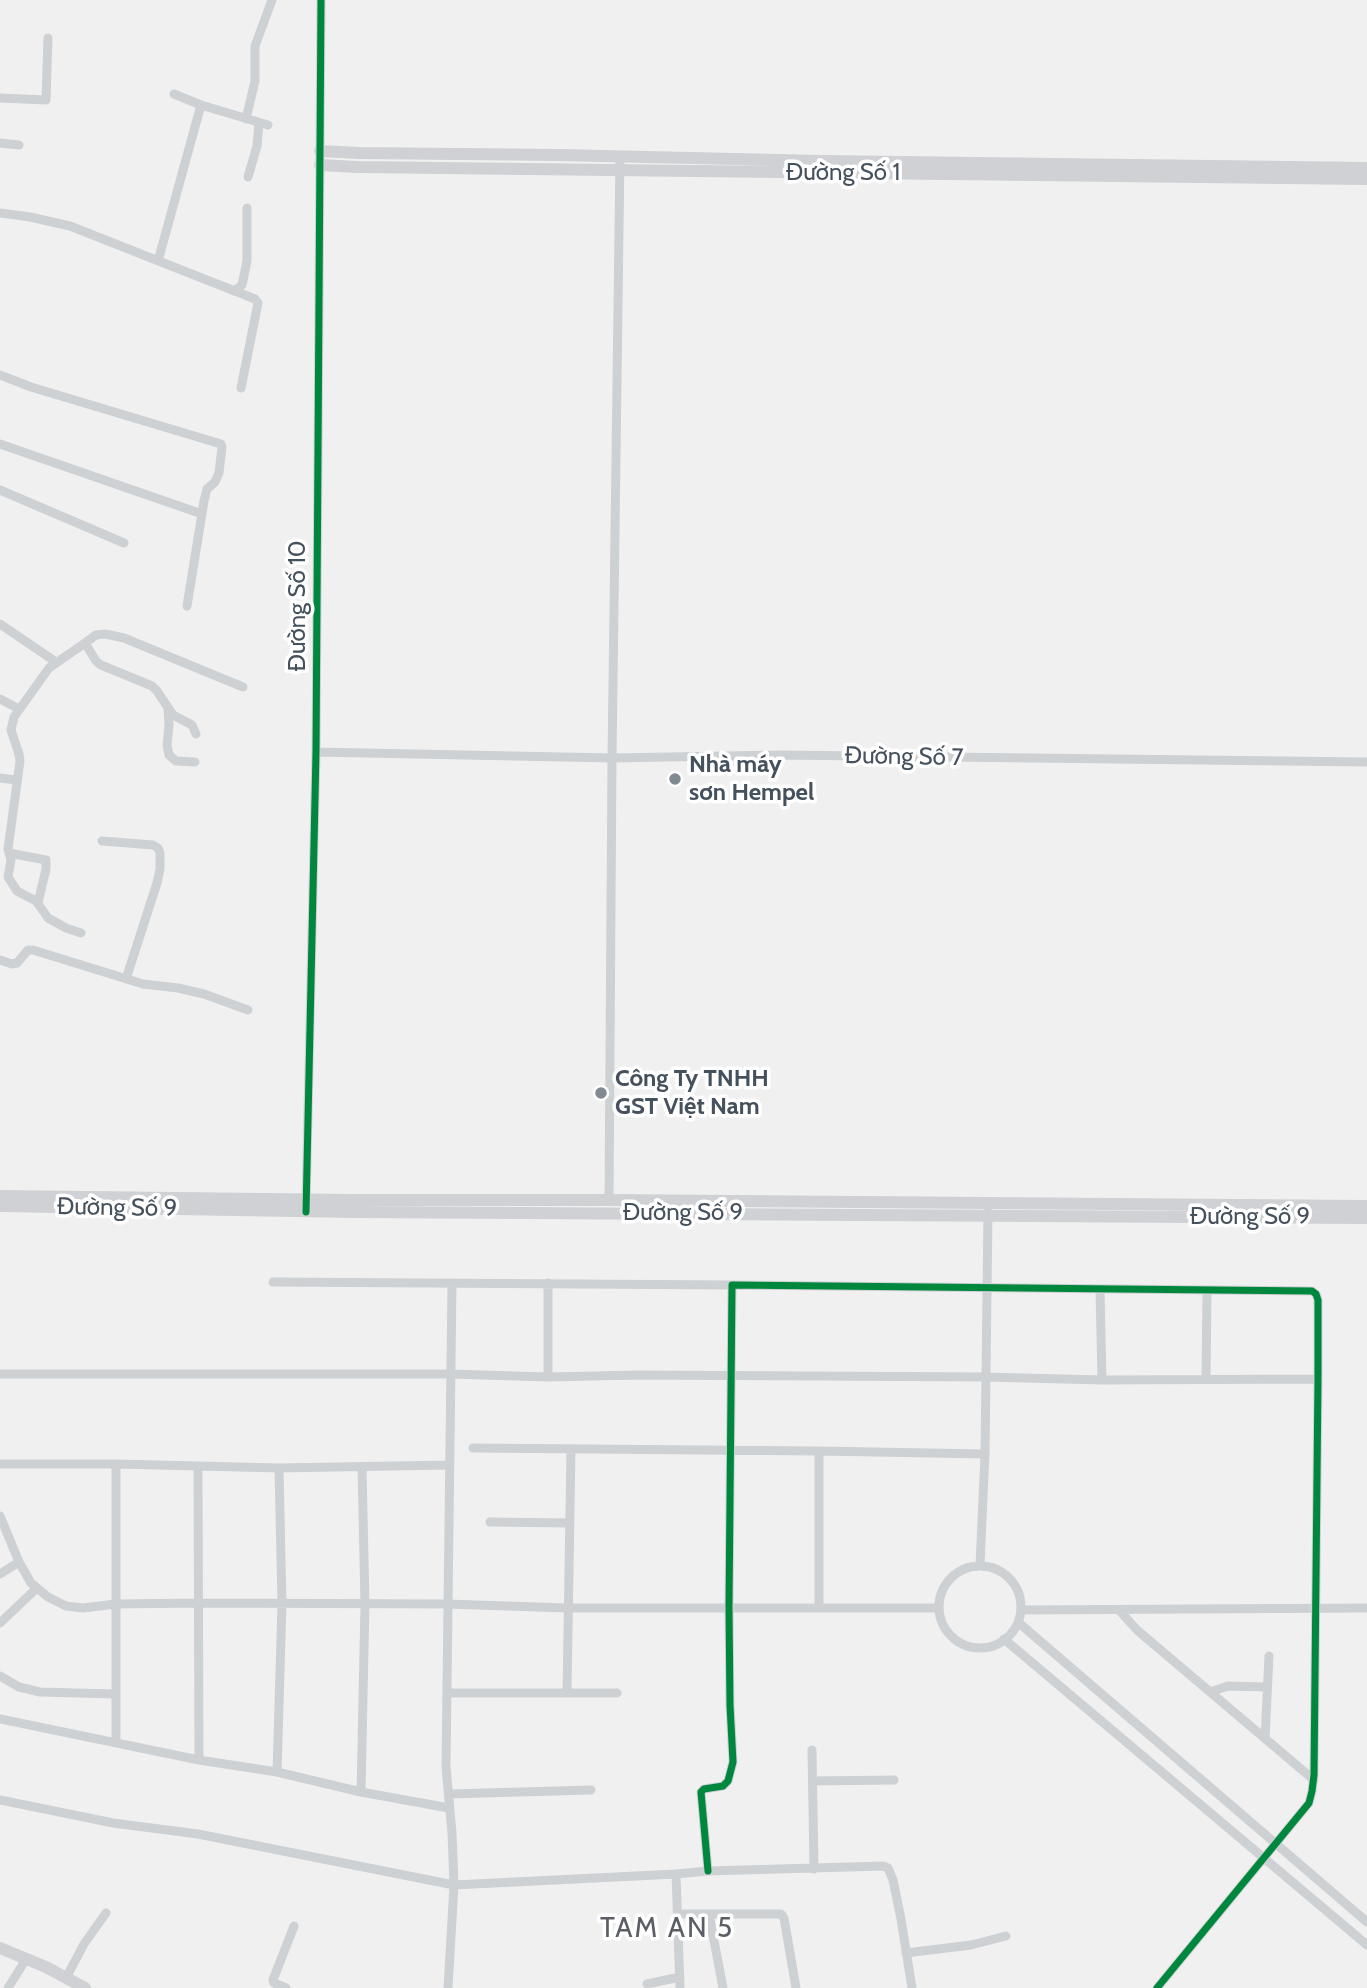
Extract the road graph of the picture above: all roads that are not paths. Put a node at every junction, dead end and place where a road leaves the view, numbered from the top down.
1 (321, 0) edge
2 (270, 1) edge
3 (48, 38) dead end
4 (174, 94) dead end
5 (0, 98) edge
6 (201, 105) junction
7 (246, 119) junction
8 (0, 143) edge
9 (19, 145) dead end
10 (320, 151) junction
11 (620, 156) junction
12 (320, 165) junction
13 (1367, 168) edge
14 (620, 171) junction
15 (248, 177) dead end
16 (1367, 179) edge
17 (247, 208) dead end
18 (0, 213) edge
19 (158, 261) junction
20 (234, 291) junction
21 (0, 375) edge
22 (241, 388) dead end
23 (0, 444) edge
24 (0, 489) edge
25 (202, 514) junction
26 (124, 543) dead end
27 (187, 606) dead end
28 (0, 624) edge
29 (85, 643) junction
30 (56, 662) junction
31 (243, 687) dead end
32 (0, 699) edge
33 (19, 709) junction
34 (168, 709) junction
35 (196, 734) dead end
36 (316, 752) junction
37 (612, 758) junction
38 (195, 762) dead end
39 (1367, 762) edge
40 (0, 778) edge
41 (16, 780) junction
42 (102, 841) dead end
43 (6, 847) edge
44 (38, 903) junction
45 (81, 933) dead end
46 (0, 960) edge
47 (126, 979) junction
48 (248, 1010) dead end
49 (0, 1196) edge
50 (609, 1200) junction
51 (0, 1206) edge
52 (306, 1206) junction
53 (1367, 1206) edge
54 (988, 1210) junction
55 (1367, 1218) edge
56 (273, 1282) dead end
57 (452, 1283) junction
58 (548, 1283) junction
59 (732, 1285) junction
60 (988, 1288) junction
61 (1100, 1289) junction
62 (1207, 1290) junction
63 (0, 1374) edge
64 (449, 1374) junction
65 (548, 1377) junction
66 (731, 1377) junction
67 (986, 1377) junction
68 (1206, 1379) junction
69 (1318, 1379) junction
70 (1102, 1380) junction
71 (473, 1448) dead end
72 (571, 1449) junction
73 (729, 1450) junction
74 (819, 1451) junction
75 (985, 1454) junction
76 (0, 1464) edge
77 (116, 1464) junction
78 (449, 1465) junction
79 (198, 1467) junction
80 (279, 1468) junction
81 (362, 1468) junction
82 (0, 1516) edge
83 (490, 1522) dead end
84 (569, 1522) junction
85 (19, 1562) junction
86 (980, 1565) junction
87 (0, 1574) edge
88 (37, 1588) junction
89 (199, 1603) junction
90 (116, 1604) junction
91 (282, 1604) junction
92 (365, 1604) junction
93 (447, 1604) junction
94 (819, 1606) junction
95 (729, 1607) junction
96 (567, 1608) junction
97 (939, 1608) junction
98 (1367, 1608) edge
99 (1316, 1609) junction
100 (1021, 1610) junction
101 (1119, 1610) junction
102 (0, 1623) edge
103 (1019, 1623) junction
104 (1004, 1639) junction
105 (1269, 1656) dead end
106 (0, 1676) edge
107 (1267, 1687) junction
108 (1210, 1692) junction
109 (447, 1693) junction
110 (566, 1693) junction
111 (617, 1693) dead end
112 (114, 1694) junction
113 (0, 1719) edge
114 (1265, 1739) junction
115 (116, 1742) junction
116 (811, 1750) dead end
117 (199, 1760) junction
118 (277, 1772) junction
119 (894, 1780) dead end
120 (1314, 1780) junction
121 (813, 1781) junction
122 (591, 1790) dead end
123 (361, 1792) junction
124 (449, 1794) junction
125 (0, 1800) edge
126 (449, 1808) junction
127 (1275, 1844) junction
128 (1263, 1858) junction
129 (814, 1869) junction
130 (708, 1871) junction
131 (676, 1874) junction
132 (454, 1885) junction
133 (106, 1913) dead end
134 (677, 1914) junction
135 (709, 1914) junction
136 (1367, 1922) edge
137 (294, 1926) dead end
138 (1006, 1936) dead end
139 (1367, 1945) edge
140 (0, 1948) edge
141 (906, 1953) junction
142 (26, 1959) junction
143 (680, 1977) junction
144 (66, 1978) junction
145 (647, 1984) dead end
146 (82, 1987) edge
147 (8, 1988) edge
148 (286, 1988) edge
149 (448, 1988) edge
150 (680, 1988) edge
151 (723, 1988) edge
152 (796, 1988) edge
153 (912, 1988) edge
154 (1157, 1988) edge

1 - 10 street, Đường Số 10
2 - 7 street
3 - 5 street
4 - 6 street
6 - 7 street
6 - 19 street
7 - 15 street
8 - 9 street
10 - 11 street, Đường Số 1
10 - 12 street, Đường Số 10
11 - 13 street, Đường Số 1
11 - 14 street
12 - 14 street, Đường Số 1
12 - 36 street, Đường Số 10
14 - 16 street, Đường Số 1
14 - 37 street
17 - 20 street
18 - 19 street
19 - 20 street
20 - 22 street
21 - 25 street
23 - 25 street
24 - 26 street
25 - 27 street
28 - 30 street
29 - 30 street
29 - 31 street
29 - 34 street
30 - 33 street
32 - 33 street
33 - 41 street
34 - 35 street
34 - 38 street
36 - 37 street, Đường Số 7
36 - 52 street, Đường Số 10
37 - 39 street, Đường Số 7
37 - 50 street
40 - 41 street
41 - 43 street
42 - 47 street
43 - 44 street
43 - 44 street
44 - 45 street
46 - 47 street
47 - 48 street
49 - 52 street, Đường Số 9
50 - 52 street, Đường Số 9
50 - 54 street, Đường Số 9
51 - 52 street, Đường Số 9
52 - 54 street, Đường Số 9
53 - 54 street, Đường Số 9
54 - 55 street, Đường Số 9
54 - 60 street
56 - 57 street
57 - 58 street
57 - 64 street
58 - 59 street
58 - 65 street
59 - 60 street
59 - 66 street
60 - 61 street
60 - 67 street
61 - 62 street
61 - 70 street
62 - 68 street
62 - 69 street
63 - 64 street
64 - 65 street
64 - 78 street
65 - 66 street
66 - 67 street
66 - 73 street
67 - 70 street
67 - 75 street
68 - 69 street
68 - 70 street
69 - 99 street
71 - 72 street
72 - 73 street
72 - 84 street
73 - 74 street
73 - 95 street
74 - 75 street
74 - 94 street
75 - 86 street
76 - 77 street
77 - 79 street
77 - 90 street
78 - 81 street
78 - 93 street
79 - 80 street
79 - 89 street
80 - 81 street
80 - 91 street
81 - 92 street
82 - 85 street
83 - 84 street
84 - 96 street
85 - 87 street
85 - 88 street
86 - 97 street
86 - 100 street
88 - 90 street
88 - 102 street
89 - 90 street
89 - 91 street
89 - 117 street
90 - 112 street
91 - 92 street
91 - 118 street
92 - 93 street
92 - 123 street
93 - 96 street
93 - 109 street
94 - 95 street
94 - 97 street
95 - 96 street
95 - 130 street
96 - 110 street
97 - 104 street
98 - 99 street
99 - 101 street
99 - 120 street
100 - 101 street
100 - 103 street
101 - 108 street
103 - 104 street
103 - 127 street
104 - 128 street
105 - 107 street
106 - 112 street
107 - 108 street
107 - 114 street
108 - 114 street
109 - 110 street
109 - 124 street
110 - 111 street
112 - 115 street
113 - 115 street
114 - 120 street
115 - 117 street
116 - 121 street
117 - 118 street
118 - 123 street
119 - 121 street
120 - 127 street
121 - 129 street
122 - 124 street
123 - 126 street
124 - 126 street
125 - 132 street
126 - 132 street
127 - 128 street
127 - 136 street
128 - 139 street
128 - 154 street
129 - 130 street
129 - 141 street
130 - 131 street
131 - 132 street
131 - 134 street
132 - 149 street
133 - 144 street
134 - 135 street
134 - 143 street
135 - 151 street
135 - 152 street
137 - 148 street
138 - 141 street
140 - 142 street
141 - 153 street
142 - 144 street
142 - 147 street
143 - 145 street
143 - 150 street
144 - 146 street

